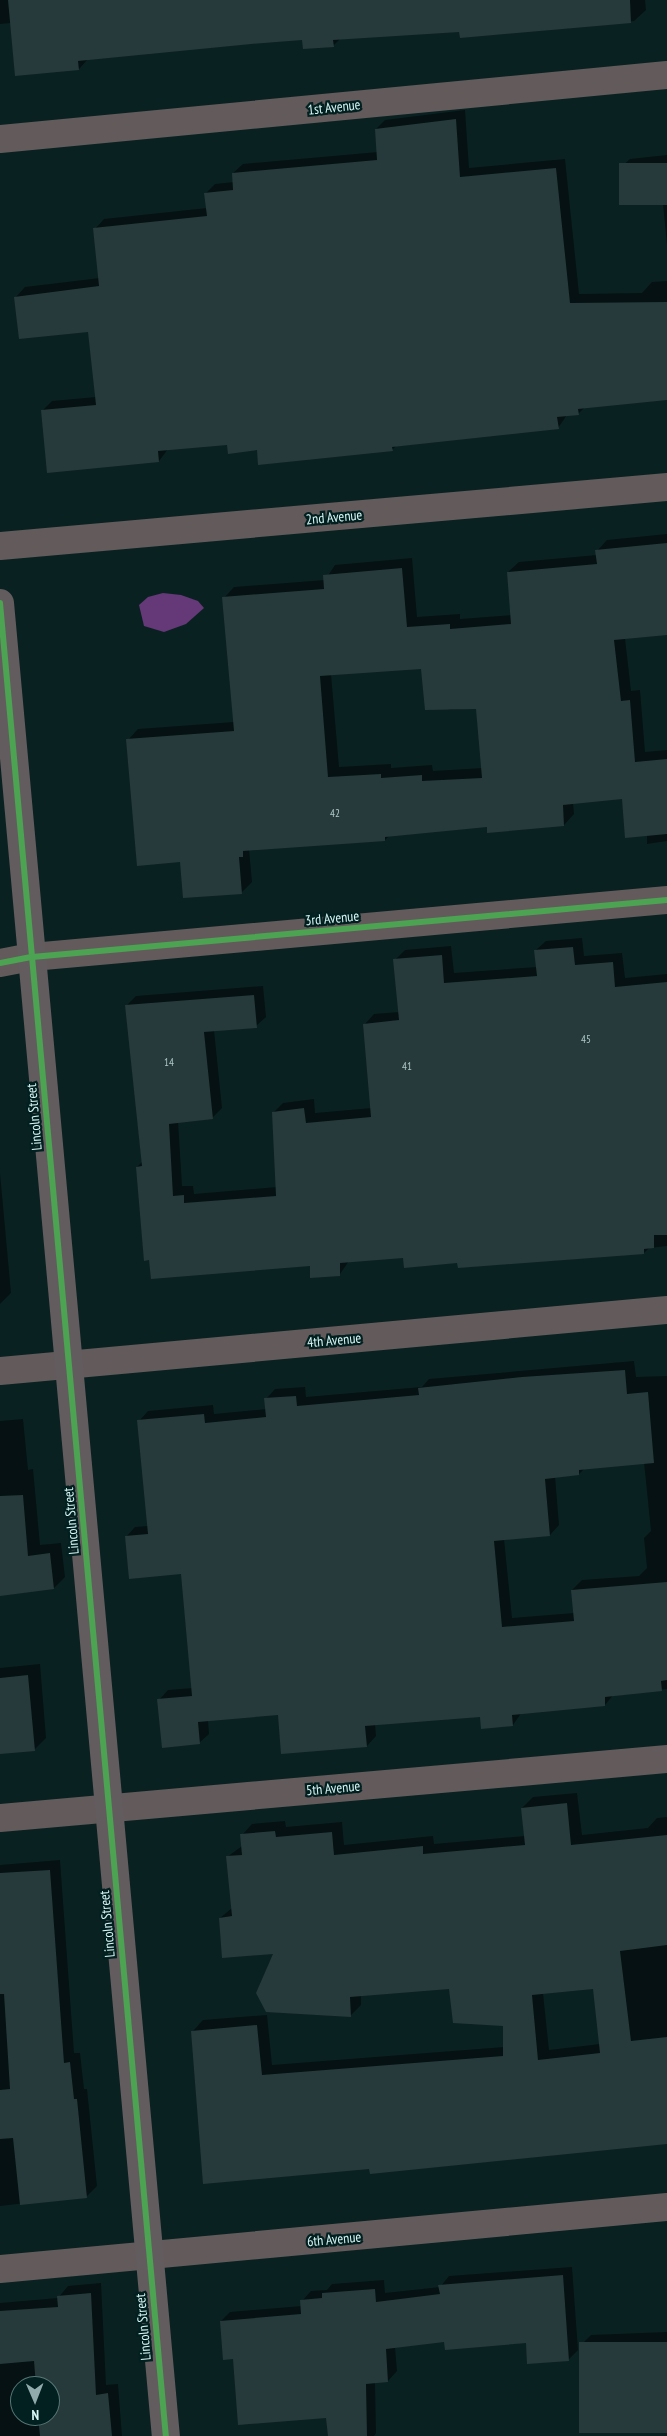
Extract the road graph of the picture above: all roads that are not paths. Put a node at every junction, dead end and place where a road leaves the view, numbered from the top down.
1 (667, 75) edge
2 (0, 139) edge
3 (667, 487) edge
4 (0, 546) edge
5 (0, 603) edge
6 (667, 900) edge
7 (32, 957) junction
8 (0, 964) edge
9 (667, 1310) edge
10 (70, 1364) junction
11 (0, 1371) edge
12 (667, 1759) edge
13 (110, 1808) junction
14 (0, 1818) edge
15 (667, 2207) edge
16 (149, 2256) junction
17 (0, 2269) edge
18 (166, 2436) edge

1 - 2 street, 1st Avenue
3 - 4 street, 2nd Avenue
5 - 7 street, Lincoln Street
6 - 7 street, 3rd Avenue
7 - 8 street, 3rd Avenue
7 - 10 street, Lincoln Street
9 - 10 street, 4th Avenue
10 - 11 street, 4th Avenue
10 - 13 street, Lincoln Street
12 - 13 street, 5th Avenue
13 - 14 street, 5th Avenue
13 - 16 street, Lincoln Street
15 - 16 street, 6th Avenue
16 - 17 street, 6th Avenue
16 - 18 street, Lincoln Street

